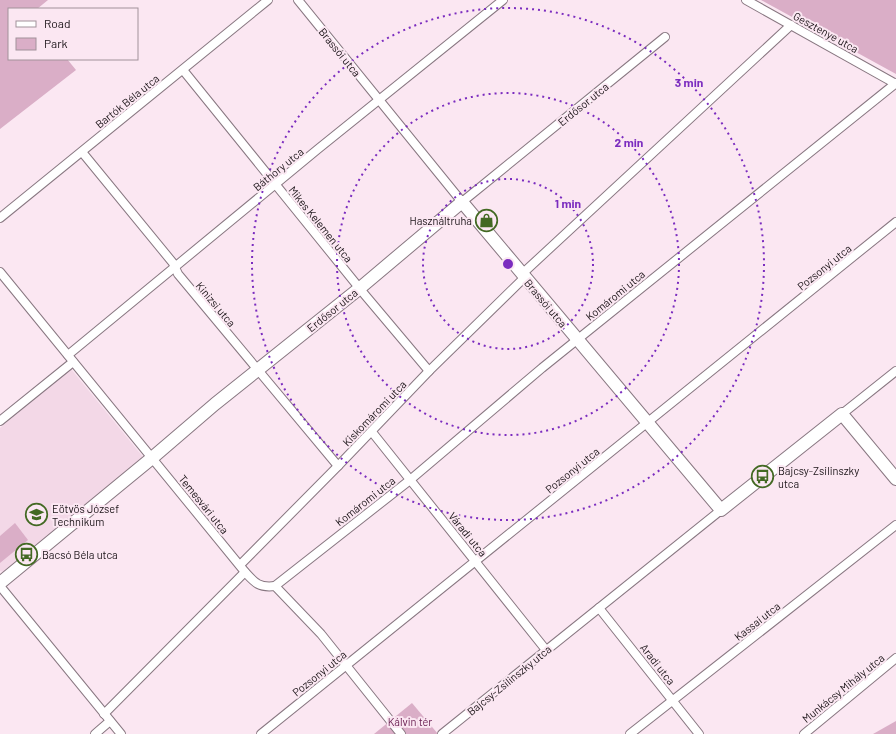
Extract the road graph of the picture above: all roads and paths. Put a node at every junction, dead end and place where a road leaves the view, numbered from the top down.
1 (268, 0) edge
2 (298, 0) edge
3 (503, 0) edge
4 (746, 0) edge
5 (791, 25) junction
6 (665, 37) dead end
7 (183, 70) junction
8 (896, 83) edge
9 (379, 100) junction
10 (82, 152) junction
11 (276, 184) junction
12 (462, 202) junction
13 (0, 218) edge
14 (896, 222) edge
15 (175, 267) junction
16 (0, 272) edge
17 (523, 276) junction
18 (360, 288) junction
19 (577, 340) junction
20 (70, 359) junction
21 (258, 370) junction
22 (429, 371) junction
23 (896, 372) edge
24 (842, 414) junction
25 (0, 421) edge
26 (648, 423) junction
27 (372, 432) junction
28 (152, 458) junction
29 (338, 466) junction
30 (896, 479) edge
31 (410, 480) junction
32 (721, 510) junction
33 (896, 525) edge
34 (476, 561) junction
35 (240, 565) junction
36 (245, 572) junction
37 (0, 584) edge
38 (275, 586) junction
39 (599, 608) junction
40 (546, 650) junction
41 (896, 658) edge
42 (346, 666) junction
43 (673, 701) junction
44 (104, 714) junction
45 (110, 721) junction
46 (95, 734) edge
47 (121, 734) edge
48 (261, 734) edge
49 (401, 734) edge
50 (442, 734) edge
51 (630, 734) edge
52 (699, 734) edge
53 (804, 734) edge

1 - 7 street, Bartók Béla utca
2 - 9 street, Brassói utca
3 - 9 street, Báthory utca
4 - 5 street, Gesztenye utca
5 - 8 street, Gesztenye utca
5 - 17 street, Kiskomáromi utca
6 - 12 street, Erdősor utca
7 - 10 street, Bartók Béla utca
7 - 11 street, Mikes Kelemen utca
8 - 19 street, Komáromi utca
9 - 11 street, Báthory utca
9 - 12 street, Brassói utca
10 - 13 street, Bartók Béla utca
10 - 15 street, Kinizsi utca
11 - 15 street, Báthory utca
11 - 18 street, Mikes Kelemen utca
12 - 17 street, Brassói utca
12 - 18 street, Erdősor utca
14 - 26 street, Pozsonyi utca
15 - 20 street, Báthory utca
15 - 21 street, Kinizsi utca
16 - 20 street, Temesvári utca
17 - 19 street, Brassói utca
17 - 22 street, Kiskomáromi utca
18 - 21 street, Erdősor utca
18 - 22 street, Mikes Kelemen utca
19 - 26 street, Brassói utca
19 - 31 street, Komáromi utca
20 - 25 street, Báthory utca
20 - 28 street, Temesvári utca
21 - 28 street, Erdősor utca
21 - 29 street, Kinizsi utca
22 - 27 street, Kiskomáromi utca
23 - 24 street, Bajcsy-Zsilinszky utca
24 - 30 street
24 - 32 street, Bajcsy-Zsilinszky utca
26 - 32 street, Brassói utca
26 - 34 street, Pozsonyi utca
27 - 29 street, Kiskomáromi utca
27 - 31 street, Váradi utca
28 - 35 street, Temesvári utca
28 - 37 street, Erdősor utca
29 - 35 street, Kiskomáromi utca
31 - 34 street, Váradi utca
31 - 38 street, Komáromi utca
32 - 39 street, Bajcsy-Zsilinszky utca
33 - 43 street, Kassai utca
34 - 40 street, Váradi utca
34 - 42 street, Pozsonyi utca
35 - 36 street, Temesvári utca
36 - 38 street, Temesvári utca
36 - 44 street
37 - 44 street
38 - 42 street
39 - 40 street, Bajcsy-Zsilinszky utca
39 - 43 street, Aradi utca
40 - 50 street, Bajcsy-Zsilinszky utca
41 - 53 street, Munkácsy Mihály utca
42 - 48 street, Pozsonyi utca
42 - 49 street
43 - 51 street, Kassai utca
43 - 52 street, Aradi utca
44 - 45 street
45 - 46 street
45 - 47 street

